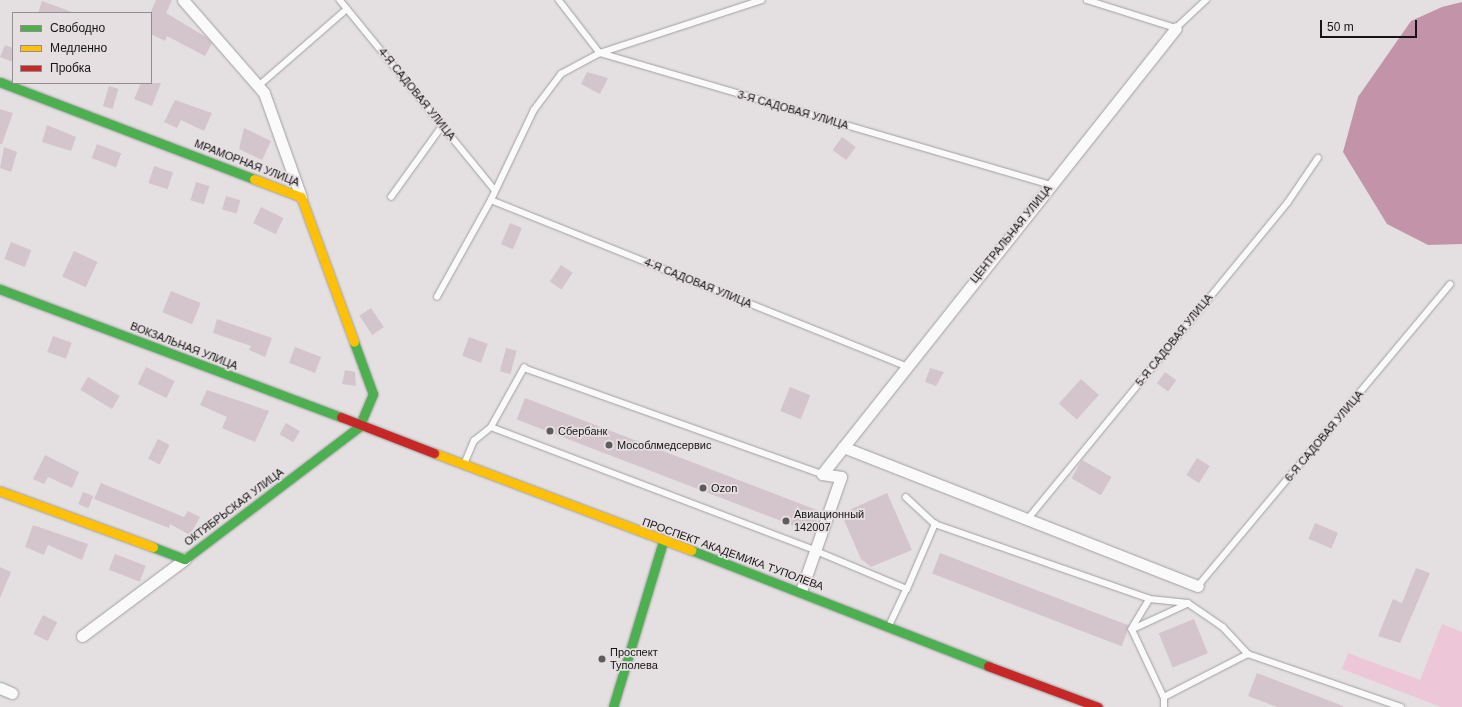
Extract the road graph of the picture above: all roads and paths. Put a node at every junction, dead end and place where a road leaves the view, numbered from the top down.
1 (183, 0) edge
2 (340, 0) edge
3 (558, 0) edge
4 (762, 0) edge
5 (1087, 0) edge
6 (1206, 0) edge
7 (755, 1) edge
8 (347, 9) junction
9 (1176, 28) junction
10 (600, 53) junction
11 (0, 82) edge
12 (263, 82) dead end
13 (443, 125) junction
14 (1318, 158) dead end
15 (1050, 185) junction
16 (494, 189) junction
17 (301, 196) junction
18 (391, 197) dead end
19 (491, 200) junction
20 (1450, 286) dead end
21 (0, 289) edge
22 (437, 297) dead end
23 (906, 366) junction
24 (359, 426) junction
25 (491, 427) junction
26 (843, 447) junction
27 (464, 466) junction
28 (822, 474) junction
29 (0, 491) edge
30 (906, 497) dead end
31 (1027, 520) junction
32 (935, 524) junction
33 (663, 541) junction
34 (814, 550) junction
35 (185, 559) junction
36 (1198, 586) joint
37 (907, 589) junction
38 (801, 591) junction
39 (1150, 599) junction
40 (1188, 603) junction
41 (888, 628) junction
42 (1132, 629) junction
43 (82, 636) dead end
44 (1248, 654) junction
45 (0, 688) edge
46 (12, 693) dead end
47 (1164, 697) junction
48 (613, 707) edge
49 (1098, 707) edge
50 (1164, 707) edge
51 (1401, 707) edge

1 - 17 street
2 - 8 lane, 4-Я САДОВАЯ УЛИЦА
3 - 10 lane
4 - 7 lane
5 - 9 lane
6 - 9 lane, ЦЕНТРАЛЬНАЯ УЛИЦА
7 - 10 lane
8 - 12 lane
8 - 13 lane, 4-Я САДОВАЯ УЛИЦА
9 - 15 street, ЦЕНТРАЛЬНАЯ УЛИЦА
10 - 15 lane, 3-Я САДОВАЯ УЛИЦА
10 - 16 lane
11 - 17 main road, МРАМОРНАЯ УЛИЦА
13 - 16 lane, 4-Я САДОВАЯ УЛИЦА
13 - 18 lane
14 - 31 lane, 5-Я САДОВАЯ УЛИЦА
15 - 23 street, ЦЕНТРАЛЬНАЯ УЛИЦА
16 - 19 lane
17 - 24 main road, МРАМОРНАЯ УЛИЦА
19 - 22 lane
19 - 23 lane, 4-Я САДОВАЯ УЛИЦА
20 - 36 lane, 6-Я САДОВАЯ УЛИЦА
21 - 24 main road, ВОКЗАЛЬНАЯ УЛИЦА
23 - 26 street, ЦЕНТРАЛЬНАЯ УЛИЦА
24 - 27 main road, ПРОСПЕКТ АКАДЕМИКА ТУПОЛЕВА
24 - 35 main road, ОКТЯБРЬСКАЯ УЛИЦА
25 - 27 lane
25 - 28 lane
25 - 34 lane
26 - 28 street, ЦЕНТРАЛЬНАЯ УЛИЦА
26 - 31 street
27 - 33 main road, ПРОСПЕКТ АКАДЕМИКА ТУПОЛЕВА
28 - 34 street
29 - 35 main road, ОКТЯБРЬСКАЯ УЛИЦА
30 - 32 lane
31 - 36 street
32 - 37 lane
32 - 39 lane
33 - 38 main road, ПРОСПЕКТ АКАДЕМИКА ТУПОЛЕВА
33 - 48 main road
34 - 37 lane
34 - 38 street
35 - 43 street
37 - 41 lane
38 - 41 main road, ПРОСПЕКТ АКАДЕМИКА ТУПОЛЕВА
39 - 40 lane
39 - 42 lane
40 - 42 lane
40 - 44 lane
41 - 49 main road, ПРОСПЕКТ АКАДЕМИКА ТУПОЛЕВА
42 - 47 lane
44 - 47 lane
44 - 51 lane
45 - 46 street
47 - 50 lane

